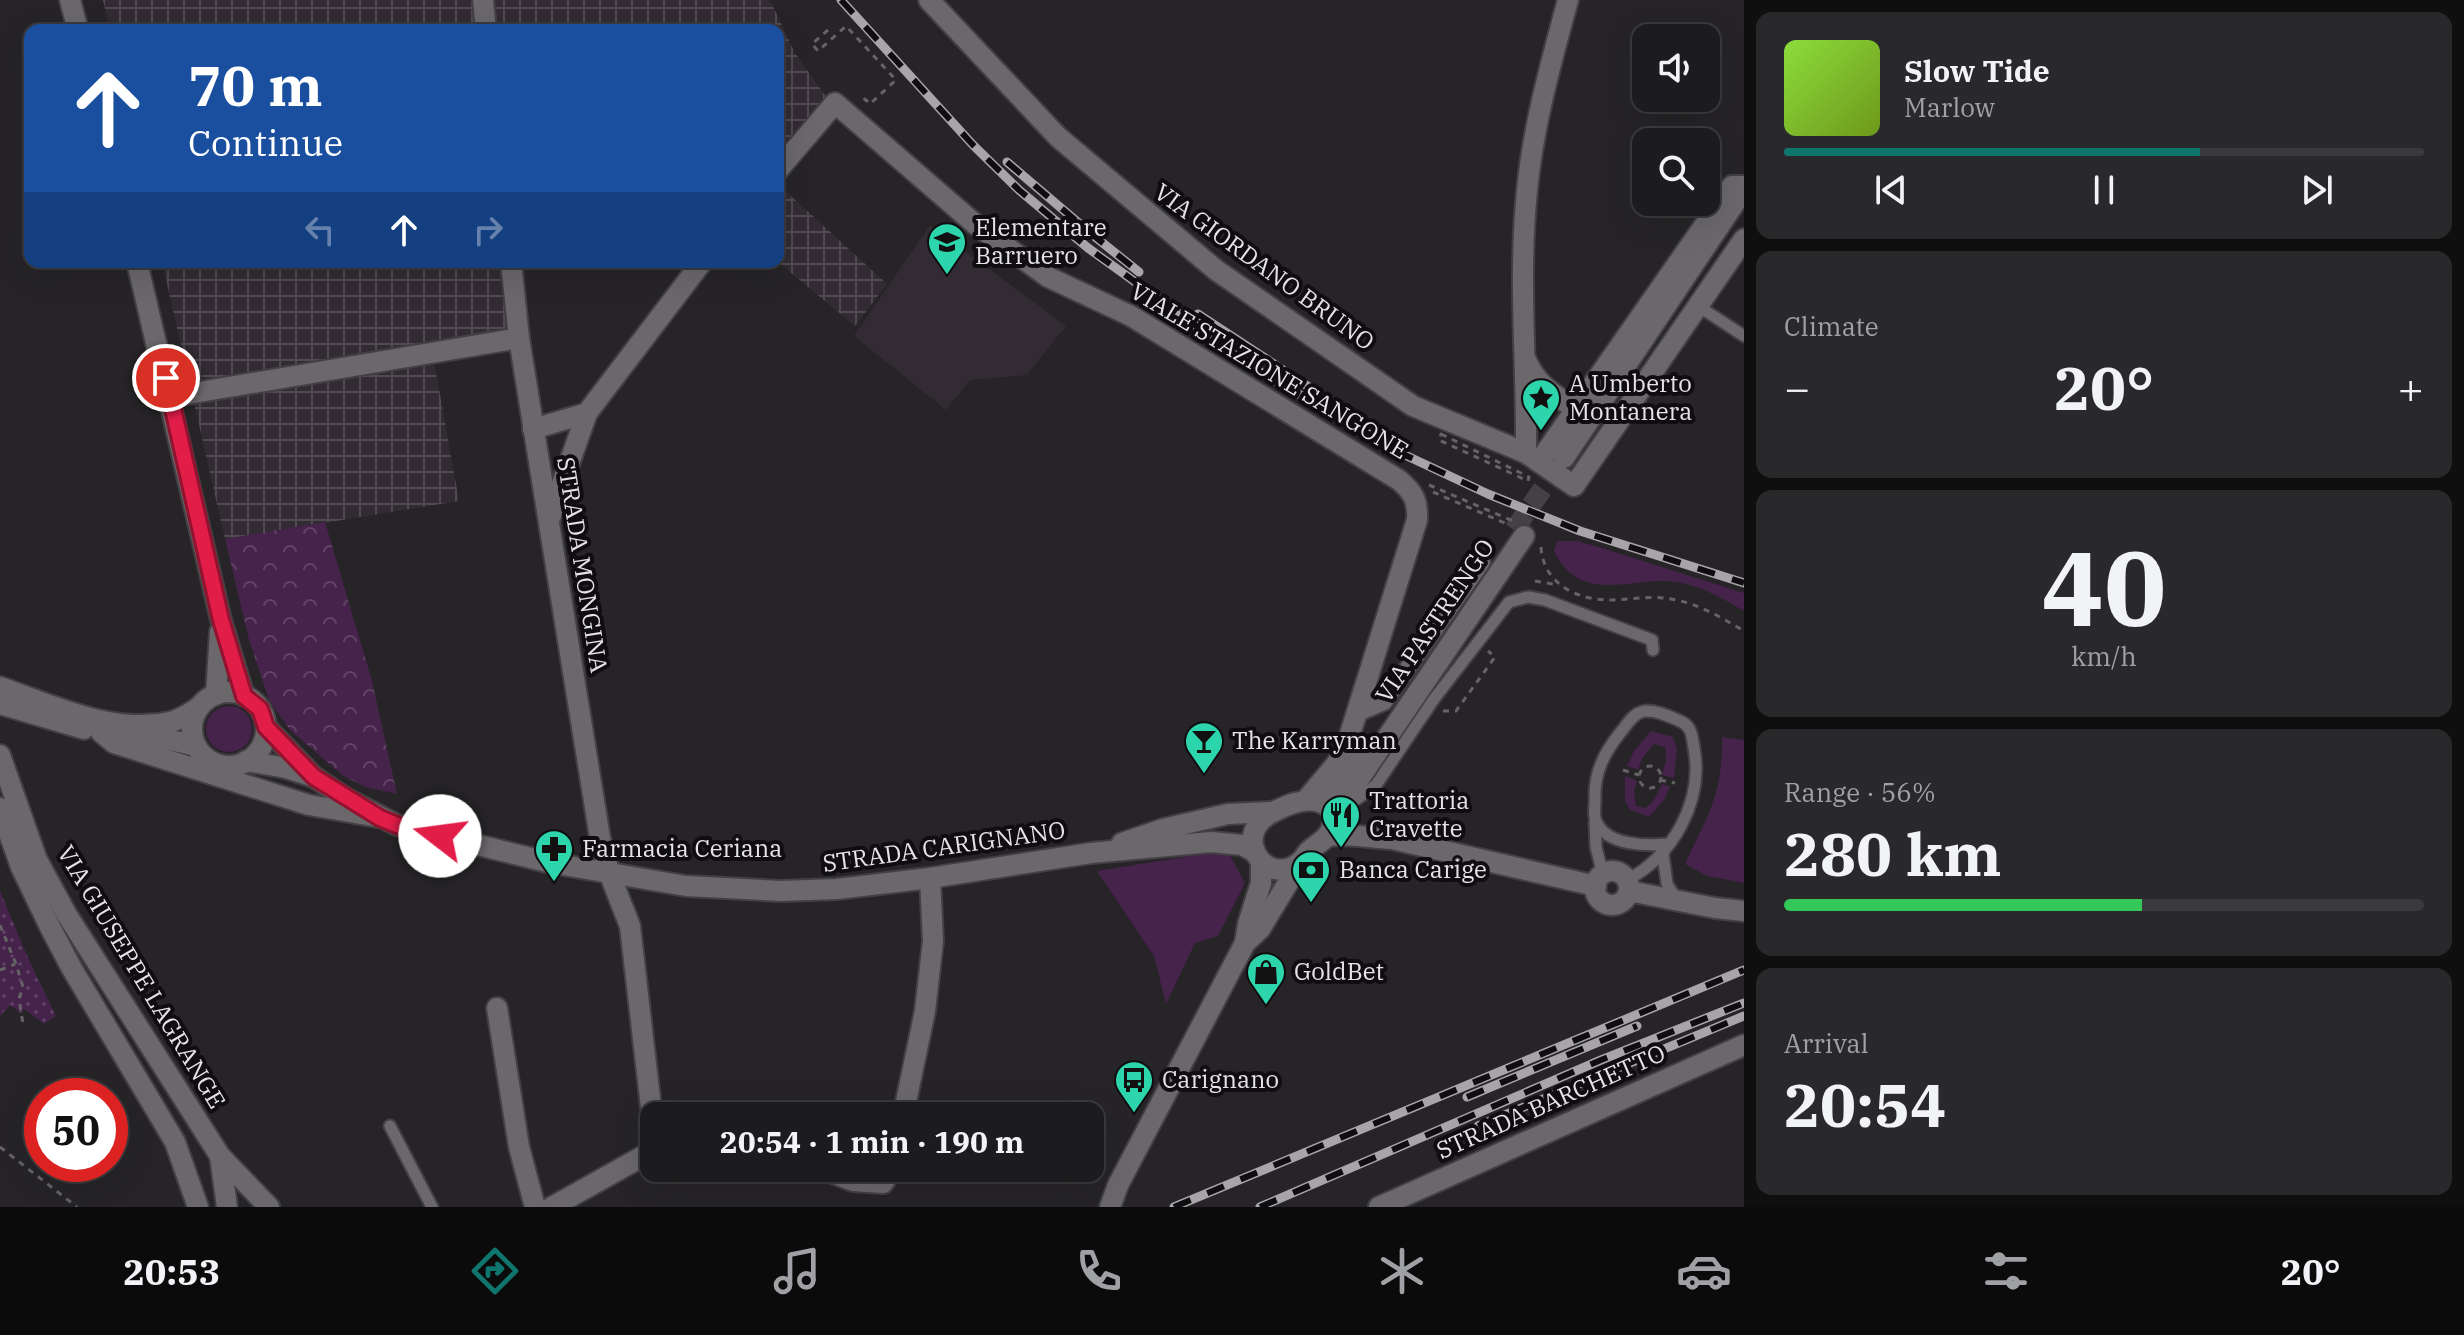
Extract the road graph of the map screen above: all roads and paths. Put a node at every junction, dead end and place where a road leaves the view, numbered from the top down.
1 (70, 0) edge
2 (483, 0) edge
3 (1568, 0) edge
4 (932, 1) edge
5 (76, 24) edge
6 (485, 24) edge
7 (828, 30) dead end
8 (842, 109) junction
9 (784, 164) edge
10 (1744, 187) edge
11 (1744, 213) edge
12 (1744, 239) edge
13 (138, 268) edge
14 (512, 268) edge
15 (697, 268) edge
16 (1698, 306) junction
17 (1744, 336) edge
18 (519, 338) junction
19 (1523, 353) junction
20 (170, 397) junction
21 (1576, 409) junction
22 (587, 413) junction
23 (533, 429) junction
24 (1532, 458) junction
25 (1497, 465) dead end
26 (1570, 470) junction
27 (1528, 481) dead end
28 (1426, 488) dead end
29 (548, 522) junction
30 (1522, 533) junction
31 (1482, 562) dead end
32 (221, 620) junction
33 (1744, 631) edge
34 (1653, 650) dead end
35 (0, 687) edge
36 (216, 695) junction
37 (244, 696) junction
38 (0, 704) edge
39 (198, 708) junction
40 (1356, 714) junction
41 (266, 727) junction
42 (101, 732) junction
43 (196, 746) junction
44 (0, 755) edge
45 (246, 761) junction
46 (1623, 770) dead end
47 (1640, 775) junction
48 (314, 777) junction
49 (1660, 780) junction
50 (1675, 783) dead end
51 (1321, 805) junction
52 (0, 808) edge
53 (1270, 812) junction
54 (380, 818) junction
55 (1595, 822) junction
56 (1327, 836) junction
57 (1392, 839) junction
58 (1666, 849) junction
59 (1091, 853) junction
60 (1257, 856) junction
61 (1300, 863) junction
62 (610, 875) junction
63 (930, 878) junction
64 (1600, 880) junction
65 (1628, 886) junction
66 (1678, 902) junction
67 (1744, 911) edge
68 (0, 925) edge
69 (1245, 943) junction
70 (16, 964) junction
71 (0, 970) edge
72 (497, 1008) dead end
73 (23, 1024) dead end
74 (1744, 1045) edge
75 (650, 1102) edge
76 (906, 1102) edge
77 (390, 1126) dead end
78 (0, 1147) edge
79 (220, 1156) junction
80 (640, 1158) edge
81 (77, 1207) edge
82 (198, 1207) edge
83 (227, 1207) edge
84 (269, 1207) edge
85 (432, 1207) edge
86 (535, 1207) edge
87 (552, 1207) edge
88 (1110, 1207) edge
89 (1379, 1207) edge

1 - 5 street
2 - 6 street
3 - 19 street
4 - 24 street, VIA GIORDANO BRUNO
7 - 8 path
8 - 9 street
8 - 40 street, VIALE STAZIONE SANGONE
10 - 21 street
10 - 26 street
11 - 26 street
12 - 16 street
13 - 20 street
14 - 18 street, STRADA MONGINA
15 - 22 street
16 - 17 lane
16 - 26 street
18 - 20 street
18 - 23 street, STRADA MONGINA
19 - 21 street
19 - 24 street
20 - 32 street
21 - 24 street
22 - 23 street
22 - 29 street
23 - 29 street, STRADA MONGINA
24 - 26 street, VIA GIORDANO BRUNO
25 - 27 path
28 - 30 path
29 - 62 street, STRADA MONGINA
30 - 33 path
30 - 51 street, VIA PASTRENGO
31 - 40 street
32 - 36 street
32 - 37 street
34 - 51 lane
35 - 39 street
36 - 37 street
36 - 39 street
37 - 41 street
38 - 42 street, STRADA CARIGNANO
39 - 43 street
40 - 51 street, VIALE STAZIONE SANGONE
41 - 45 street
41 - 48 street, STRADA CARIGNANO
42 - 43 street, STRADA CARIGNANO
42 - 54 street, STRADA CARIGNANO
43 - 45 street
44 - 79 street, VIA GIUSEPPE LAGRANGE
45 - 48 street, STRADA CARIGNANO
46 - 47 path
47 - 49 path
47 - 49 path
48 - 54 street, STRADA CARIGNANO
49 - 50 path
51 - 53 street
51 - 56 street, VIA PASTRENGO
51 - 57 street
52 - 82 street, VIA GIUSEPPE LAGRANGE
53 - 59 street, STRADA CARIGNANO
53 - 60 street, VIA PASTRENGO
54 - 62 street, STRADA CARIGNANO
55 - 58 lane
55 - 58 lane
55 - 64 lane
56 - 57 street
56 - 61 street, VIA PASTRENGO
57 - 64 street
58 - 65 lane
58 - 66 lane
59 - 60 street, STRADA CARIGNANO
59 - 63 street, STRADA CARIGNANO
60 - 61 street
60 - 69 street, VIA PASTRENGO
61 - 69 street, VIA PASTRENGO
62 - 63 street, STRADA CARIGNANO
62 - 75 street, STRADA MONGINA
63 - 76 street
64 - 65 street
64 - 65 street
65 - 66 street
66 - 67 street
68 - 70 path
69 - 88 street, VIA PASTRENGO
70 - 71 path
70 - 73 path
72 - 86 street
74 - 89 street, STRADA BARCHETTO
77 - 85 lane
78 - 81 path
79 - 83 street
79 - 84 street, VIA GIUSEPPE LAGRANGE
80 - 87 street

